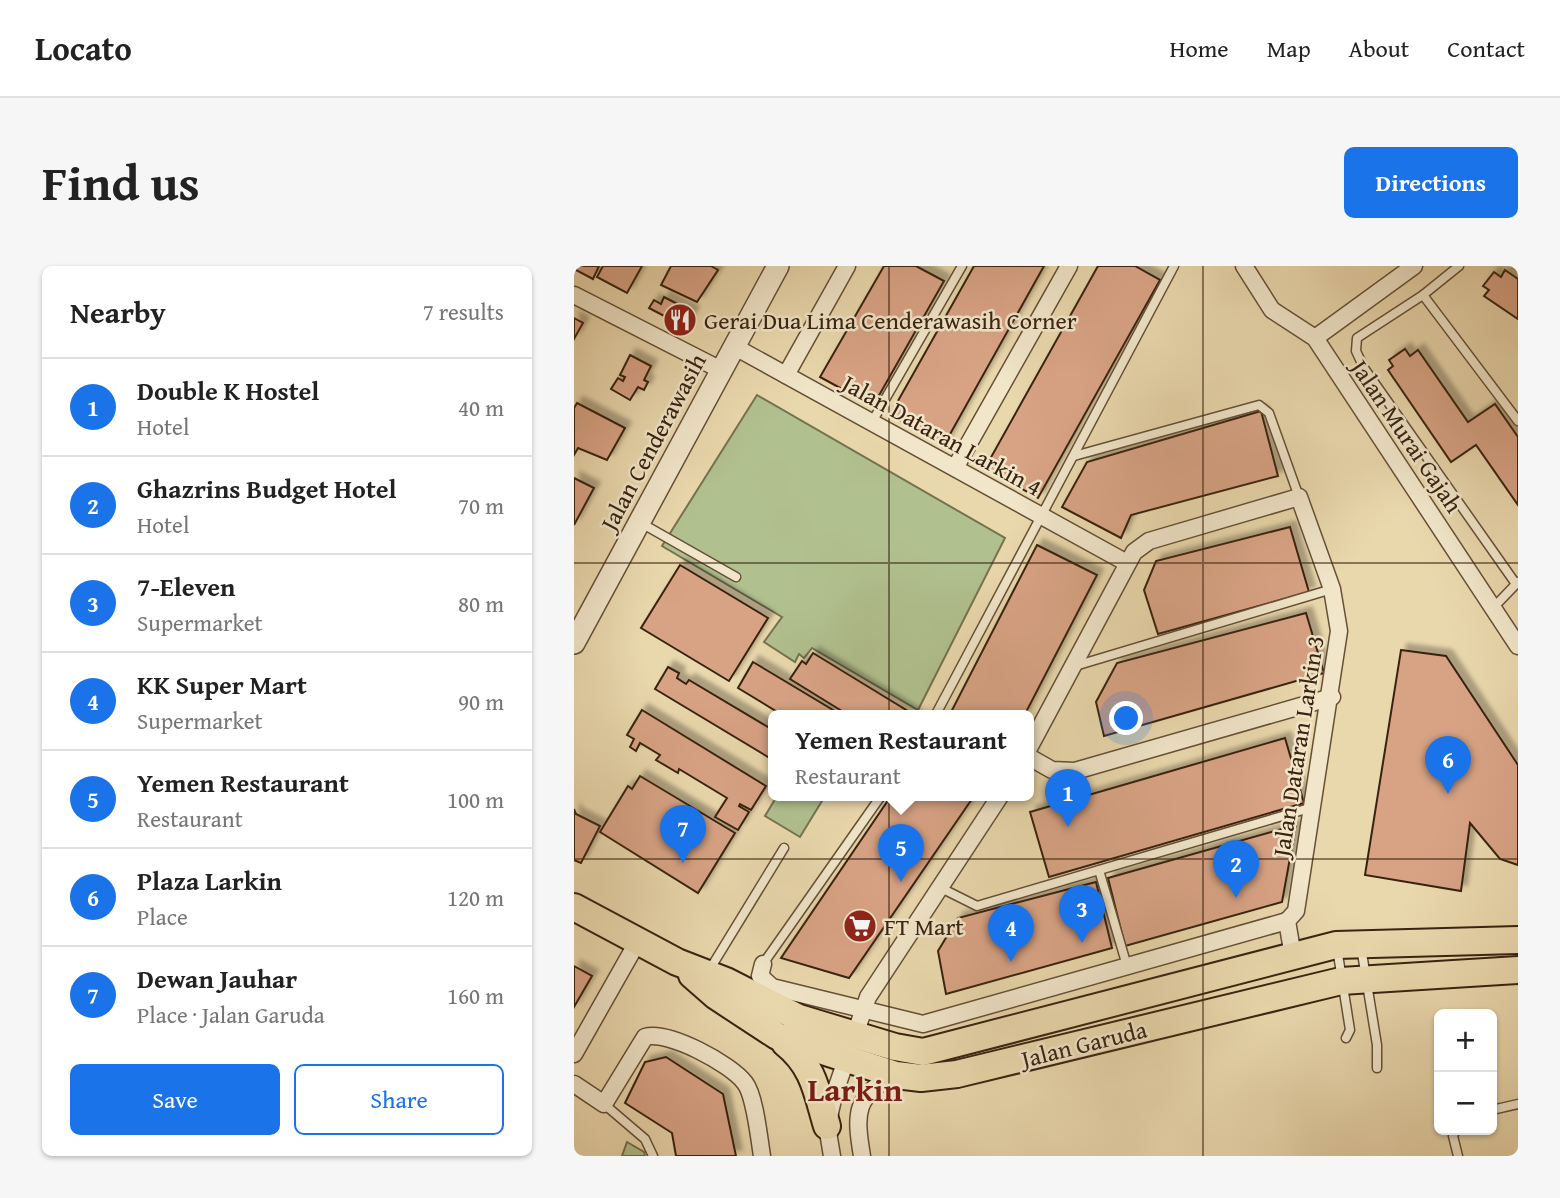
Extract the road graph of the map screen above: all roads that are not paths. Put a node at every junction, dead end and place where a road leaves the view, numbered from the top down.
1 (778, 266) edge
2 (846, 266) edge
3 (962, 266) edge
4 (1069, 266) edge
5 (1174, 266) edge
6 (1244, 266) edge
7 (1414, 266) edge
8 (1459, 266) edge
9 (574, 295) edge
10 (1423, 295) junction
11 (1315, 338) junction
12 (735, 347) junction
13 (721, 370) junction
14 (786, 375) junction
15 (1518, 421) edge
16 (872, 422) junction
17 (1074, 456) junction
18 (955, 468) junction
19 (1299, 496) junction
20 (1042, 516) junction
21 (640, 523) junction
22 (1127, 563) junction
23 (736, 577) dead end
24 (1517, 583) edge
25 (1332, 589) junction
26 (1494, 607) junction
27 (574, 643) edge
28 (1518, 646) edge
29 (1075, 666) junction
30 (1332, 697) junction
31 (938, 710) edge
32 (1034, 739) edge
33 (1034, 760) edge
34 (877, 801) edge
35 (997, 801) edge
36 (1313, 807) junction
37 (783, 848) dead end
38 (1099, 870) junction
39 (941, 888) junction
40 (574, 906) edge
41 (1287, 921) junction
42 (1518, 940) edge
43 (638, 941) junction
44 (1349, 945) junction
45 (1293, 956) junction
46 (763, 964) joint
47 (1127, 966) junction
48 (1518, 970) edge
49 (705, 978) junction
50 (1354, 980) junction
51 (863, 1009) junction
52 (777, 1036) junction
53 (1346, 1038) dead end
54 (850, 1046) junction
55 (574, 1054) edge
56 (1377, 1068) dead end
57 (896, 1075) junction
58 (574, 1084) edge
59 (604, 1104) junction
60 (1518, 1104) edge
61 (1497, 1109) edge
62 (827, 1126) junction
63 (1453, 1135) edge
64 (653, 1156) edge
65 (762, 1156) edge
66 (832, 1156) edge
67 (862, 1156) edge
68 (1458, 1156) edge

1 - 12 street, Jalan Cenderawasih
2 - 14 street
3 - 16 lane
4 - 18 street
5 - 17 lane
6 - 11 street, Jalan Murai Gajah
7 - 11 street
8 - 10 lane
9 - 13 street
10 - 15 lane
10 - 24 lane
11 - 26 street, Jalan Murai Gajah
12 - 13 street, Jalan Cenderawasih
12 - 14 street, Jalan Dataran Larkin 4
13 - 21 street, Jalan Cenderawasih
14 - 16 street, Jalan Dataran Larkin 4
16 - 18 street, Jalan Dataran Larkin 4
17 - 19 lane
17 - 20 lane
18 - 20 street, Jalan Dataran Larkin 4
19 - 22 street
19 - 25 street, Jalan Dataran Larkin 3
20 - 22 street, Jalan Dataran Larkin 4
20 - 31 lane
21 - 23 lane
21 - 27 street, Jalan Cenderawasih
22 - 29 street
24 - 26 lane
25 - 29 lane
25 - 30 street, Jalan Dataran Larkin 3
26 - 28 street, Jalan Murai Gajah
29 - 32 street
30 - 33 street
30 - 36 street, Jalan Dataran Larkin 3
34 - 46 lane
35 - 39 street
36 - 38 lane
36 - 41 street, Jalan Dataran Larkin 3
37 - 49 lane
38 - 39 lane
38 - 47 lane
39 - 51 street
40 - 43 main road, Jalan Garuda
41 - 45 street
41 - 47 street
42 - 44 main road, Jalan Garuda
43 - 49 main road, Jalan Garuda
43 - 55 street
44 - 45 main road, Jalan Garuda
44 - 50 lane
44 - 50 lane
45 - 54 main road, Jalan Garuda
46 - 51 street
47 - 51 street
48 - 50 main road, Jalan Garuda
49 - 52 main road, Jalan Garuda
49 - 54 main road, Jalan Garuda
50 - 53 lane
50 - 56 lane
50 - 57 main road, Jalan Garuda
51 - 54 street
52 - 54 main road, Jalan Garuda
52 - 62 main road
54 - 57 main road, Jalan Garuda
54 - 62 street
57 - 67 street
58 - 59 street
59 - 64 lane
59 - 65 street
60 - 61 lane
62 - 66 street
63 - 68 lane

